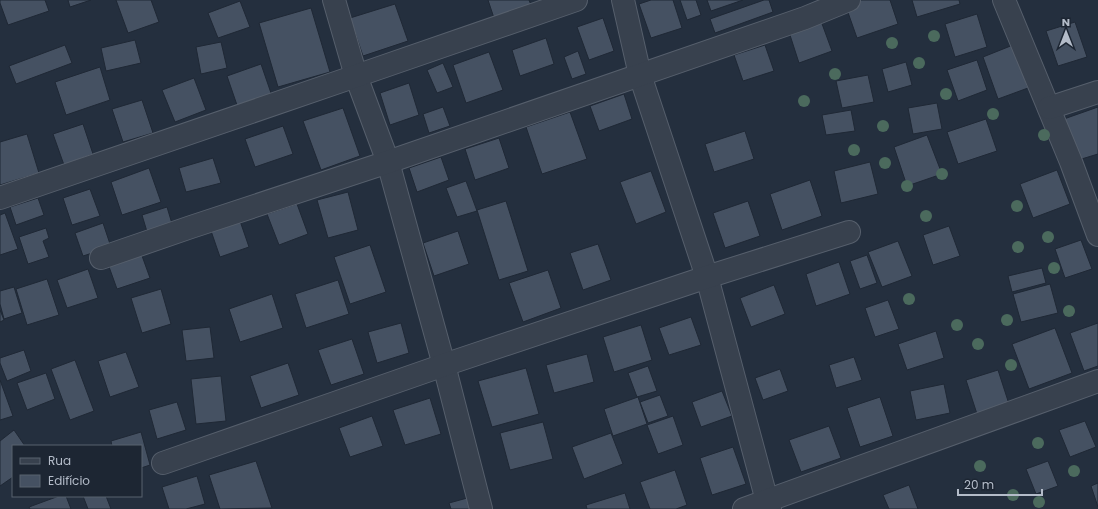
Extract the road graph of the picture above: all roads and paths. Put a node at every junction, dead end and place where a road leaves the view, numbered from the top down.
1 (334, 0) edge
2 (576, 0) edge
3 (623, 0) edge
4 (850, 0) edge
5 (1004, 0) edge
6 (640, 75) junction
7 (356, 76) junction
8 (1098, 92) edge
9 (1049, 108) junction
10 (388, 162) junction
11 (0, 198) edge
12 (849, 232) dead end
13 (1098, 235) edge
14 (101, 258) dead end
15 (707, 277) junction
16 (444, 366) junction
17 (1098, 381) edge
18 (163, 463) dead end
19 (769, 505) edge
20 (481, 509) edge
21 (744, 509) edge

1 - 7 street
2 - 7 street
3 - 6 street
4 - 6 street
5 - 9 street
6 - 10 street
6 - 15 street
7 - 10 street
7 - 11 street
8 - 9 street
9 - 13 street
10 - 14 street
10 - 16 street
12 - 15 street
15 - 16 street
15 - 19 street
16 - 18 street
16 - 20 street
17 - 19 street
19 - 21 street

